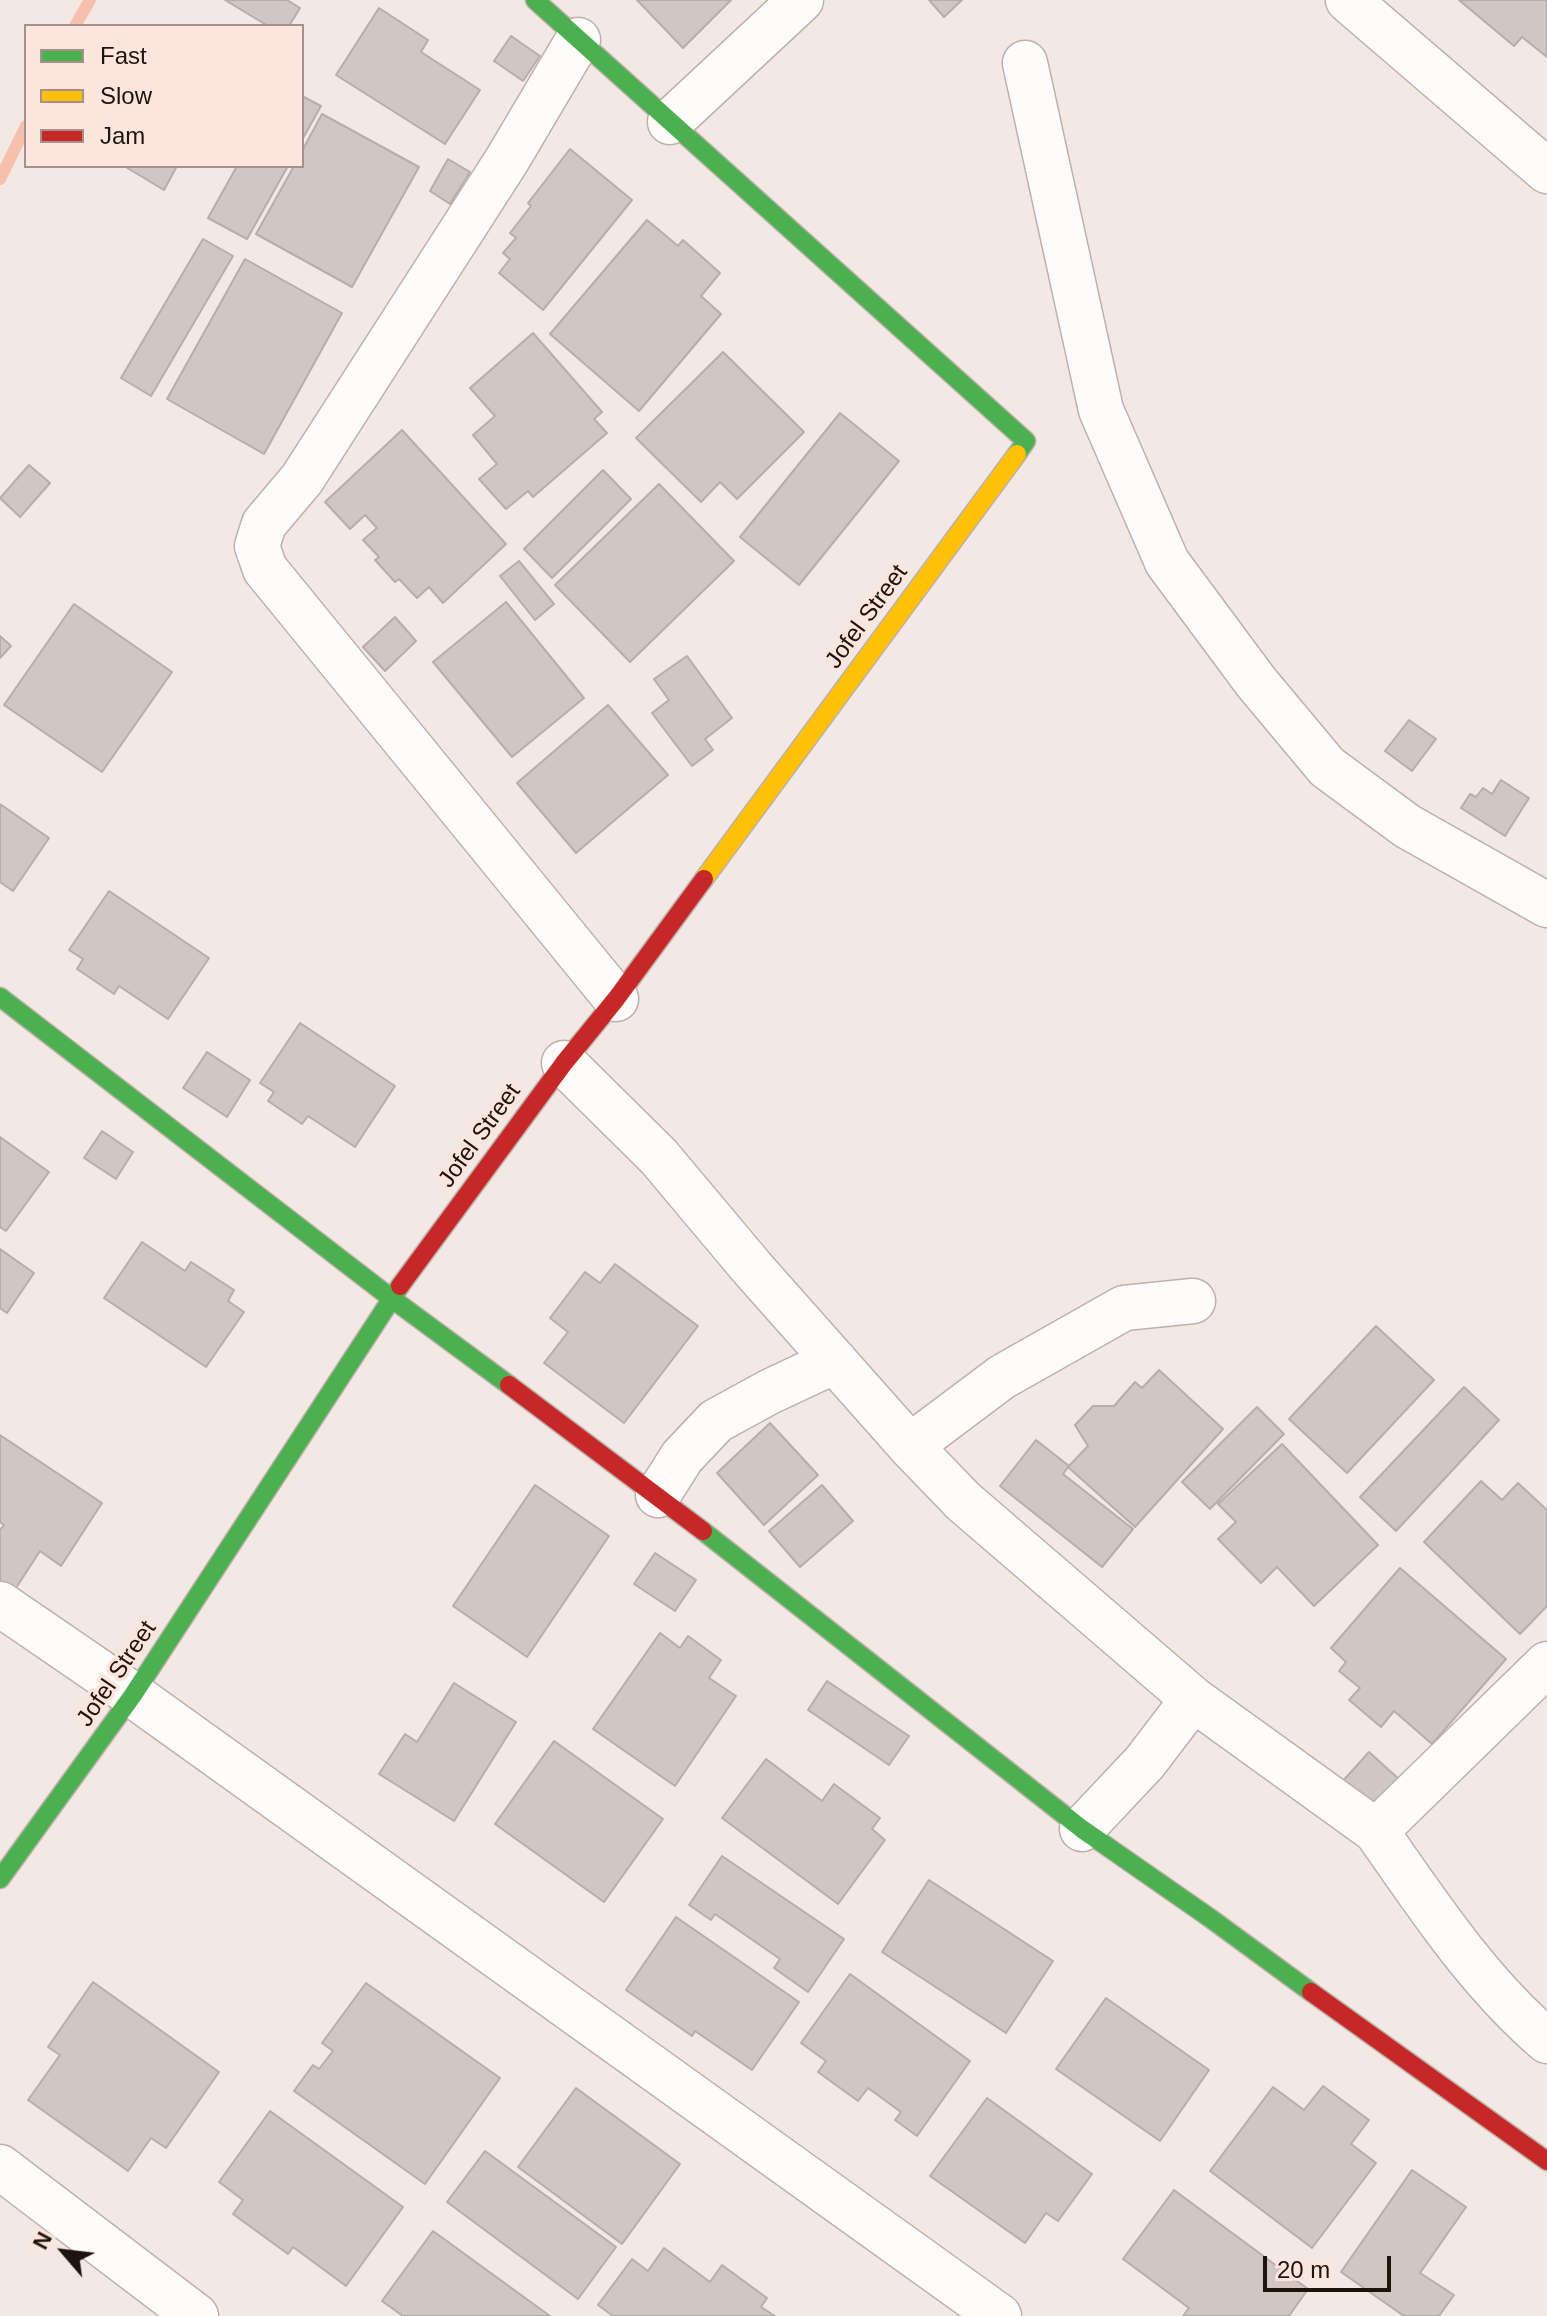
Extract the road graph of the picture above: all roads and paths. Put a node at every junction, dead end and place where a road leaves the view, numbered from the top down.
1 (535, 0) edge
2 (801, 0) edge
3 (1348, 0) edge
4 (578, 40) junction
5 (1025, 63) dead end
6 (670, 122) junction
7 (1547, 171) edge
8 (1547, 905) edge
9 (0, 997) edge
10 (616, 999) junction
11 (564, 1063) junction
12 (391, 1298) junction
13 (1193, 1301) dead end
14 (835, 1361) junction
15 (910, 1446) junction
16 (658, 1495) junction
17 (0, 1604) edge
18 (1547, 1664) edge
19 (133, 1695) junction
20 (1193, 1699) junction
21 (1082, 1829) junction
22 (1376, 1831) junction
23 (0, 1879) edge
24 (1547, 2041) edge
25 (1547, 2161) edge
26 (0, 2167) edge
27 (196, 2316) edge
28 (999, 2316) edge

1 - 4 street
2 - 6 street
3 - 7 street
4 - 6 street
4 - 10 street
5 - 8 street
6 - 10 street, Jofel Street
9 - 12 street
10 - 11 street, Jofel Street
11 - 12 street, Jofel Street
11 - 14 street
12 - 16 street
12 - 19 street, Jofel Street
13 - 15 street
14 - 15 street
14 - 16 street
15 - 20 street
16 - 21 street
17 - 19 street
18 - 22 street
19 - 23 street, Jofel Street
19 - 28 street
20 - 21 street
20 - 22 street
21 - 25 street
22 - 24 street
26 - 27 street

